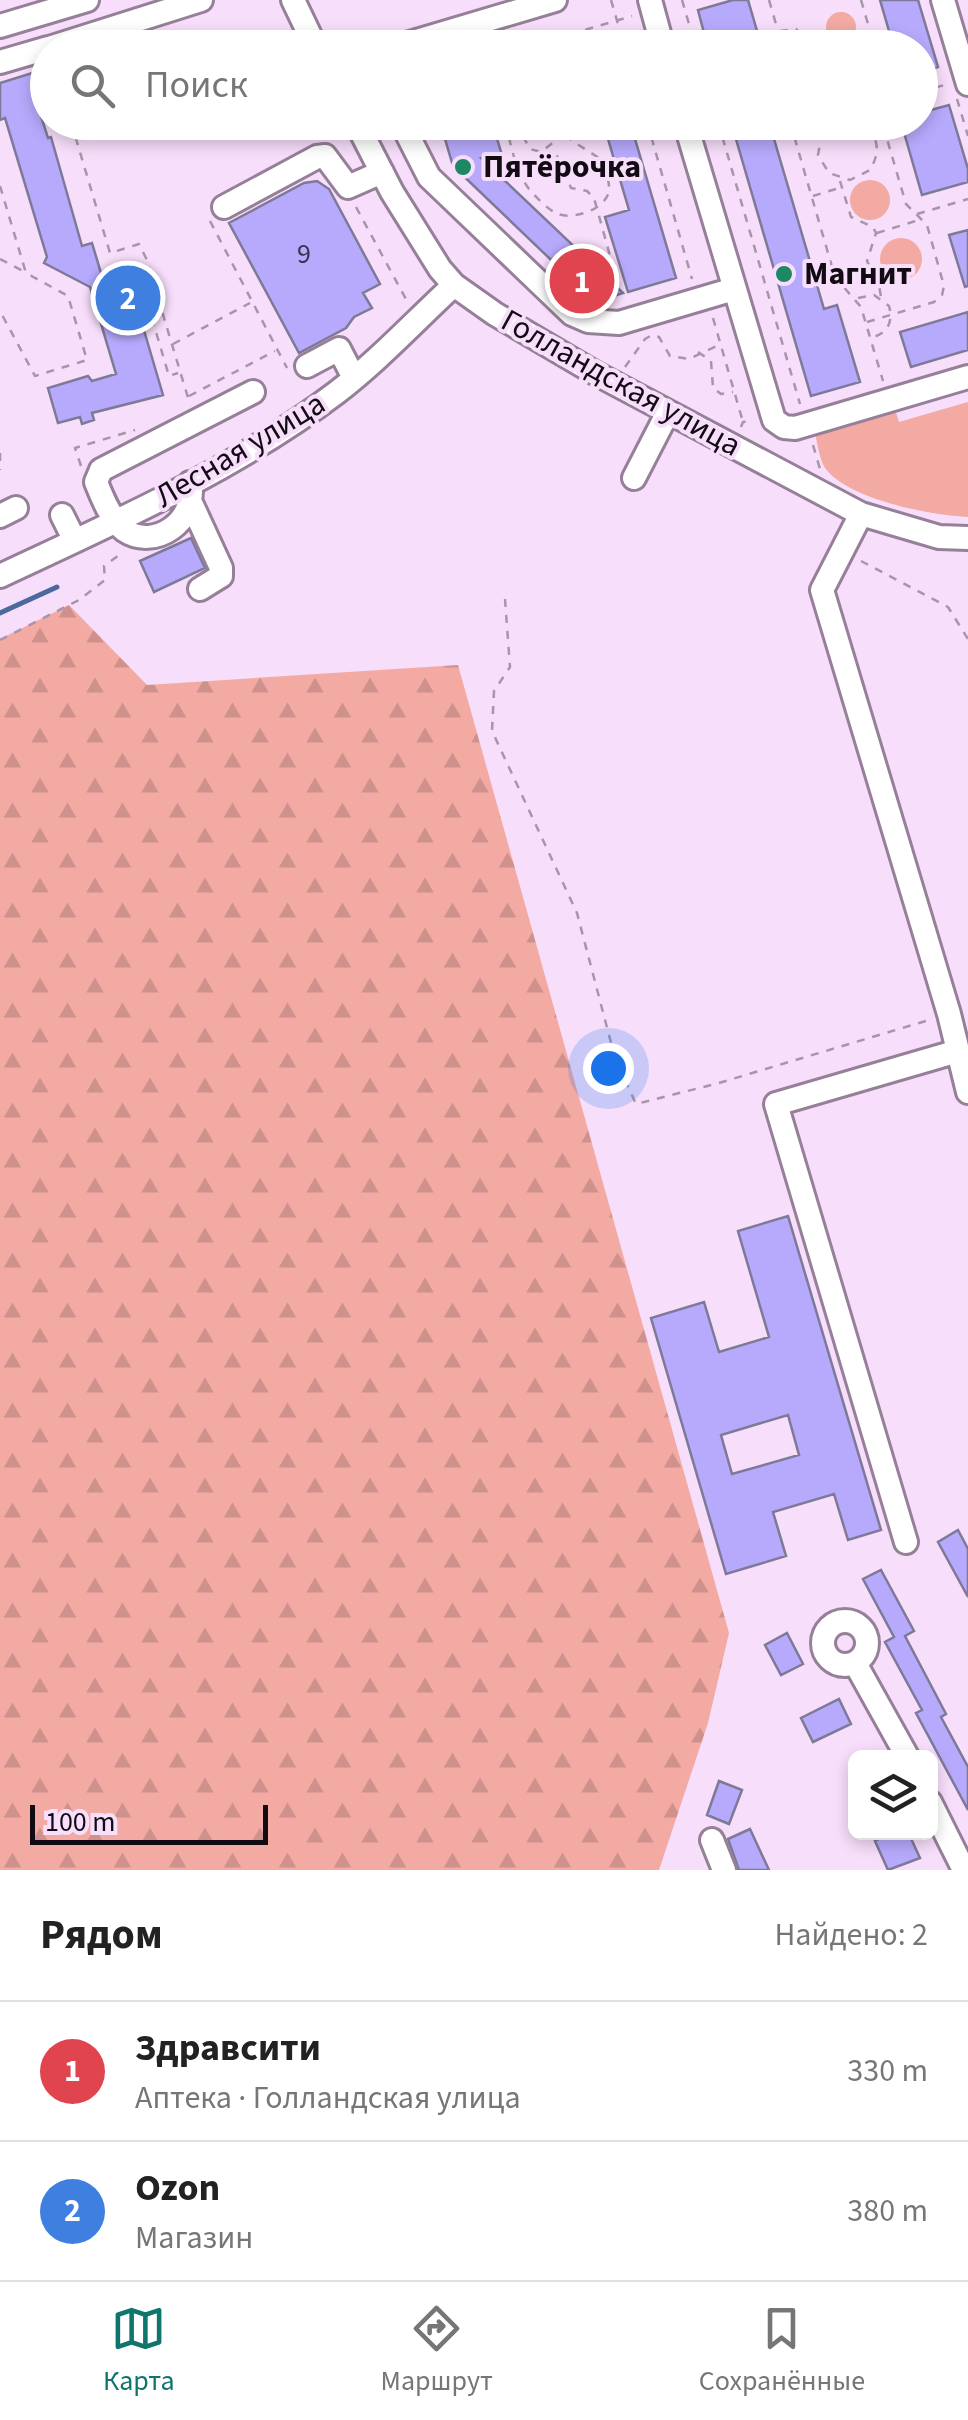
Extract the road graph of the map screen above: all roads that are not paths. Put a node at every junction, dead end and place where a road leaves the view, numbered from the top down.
1 (86, 0) edge
2 (202, 0) edge
3 (292, 0) edge
4 (555, 0) edge
5 (943, 0) edge
6 (651, 5) edge
7 (33, 8) edge
8 (0, 26) edge
9 (106, 30) edge
10 (307, 30) edge
11 (454, 30) edge
12 (658, 30) edge
13 (962, 40) edge
14 (30, 53) edge
15 (0, 62) edge
16 (968, 84) edge
17 (365, 140) edge
18 (410, 140) edge
19 (690, 140) edge
20 (382, 172) junction
21 (224, 207) road end
22 (454, 284) junction
23 (734, 289) junction
24 (307, 366) road end
25 (354, 378) junction
26 (968, 378) edge
27 (253, 392) dead end
28 (668, 412) junction
29 (634, 478) dead end
30 (191, 494) junction
31 (861, 514) junction
32 (62, 515) dead end
33 (116, 522) junction
34 (968, 538) edge
35 (75, 541) junction
36 (0, 576) edge
37 (200, 590) dead end
38 (958, 1052) junction
39 (968, 1092) edge
40 (906, 1542) dead end
41 (856, 1663) dead end
42 (904, 1750) edge
43 (938, 1819) edge
44 (712, 1840) dead end
45 (960, 1865) edge
46 (724, 1870) edge

1 - 7 street
2 - 9 street
3 - 10 street
4 - 11 street
5 - 13 street
6 - 12 street
7 - 8 street
13 - 16 street
14 - 15 street
17 - 20 street, Голландская улица
18 - 23 street
19 - 23 street
20 - 21 street
20 - 22 street, Голландская улица
22 - 25 street, Лесная улица
22 - 28 street, Голландская улица
23 - 26 street
24 - 25 street
25 - 30 street, Лесная улица
27 - 33 street
28 - 29 street
28 - 31 street, Голландская улица
30 - 33 street, Лесная улица
30 - 33 street
30 - 37 street
31 - 34 street, Голландская улица
31 - 38 street
32 - 35 street
33 - 35 street, Лесная улица
35 - 36 street, Лесная улица
38 - 39 street
38 - 40 street
41 - 42 street
43 - 45 street
44 - 46 street

